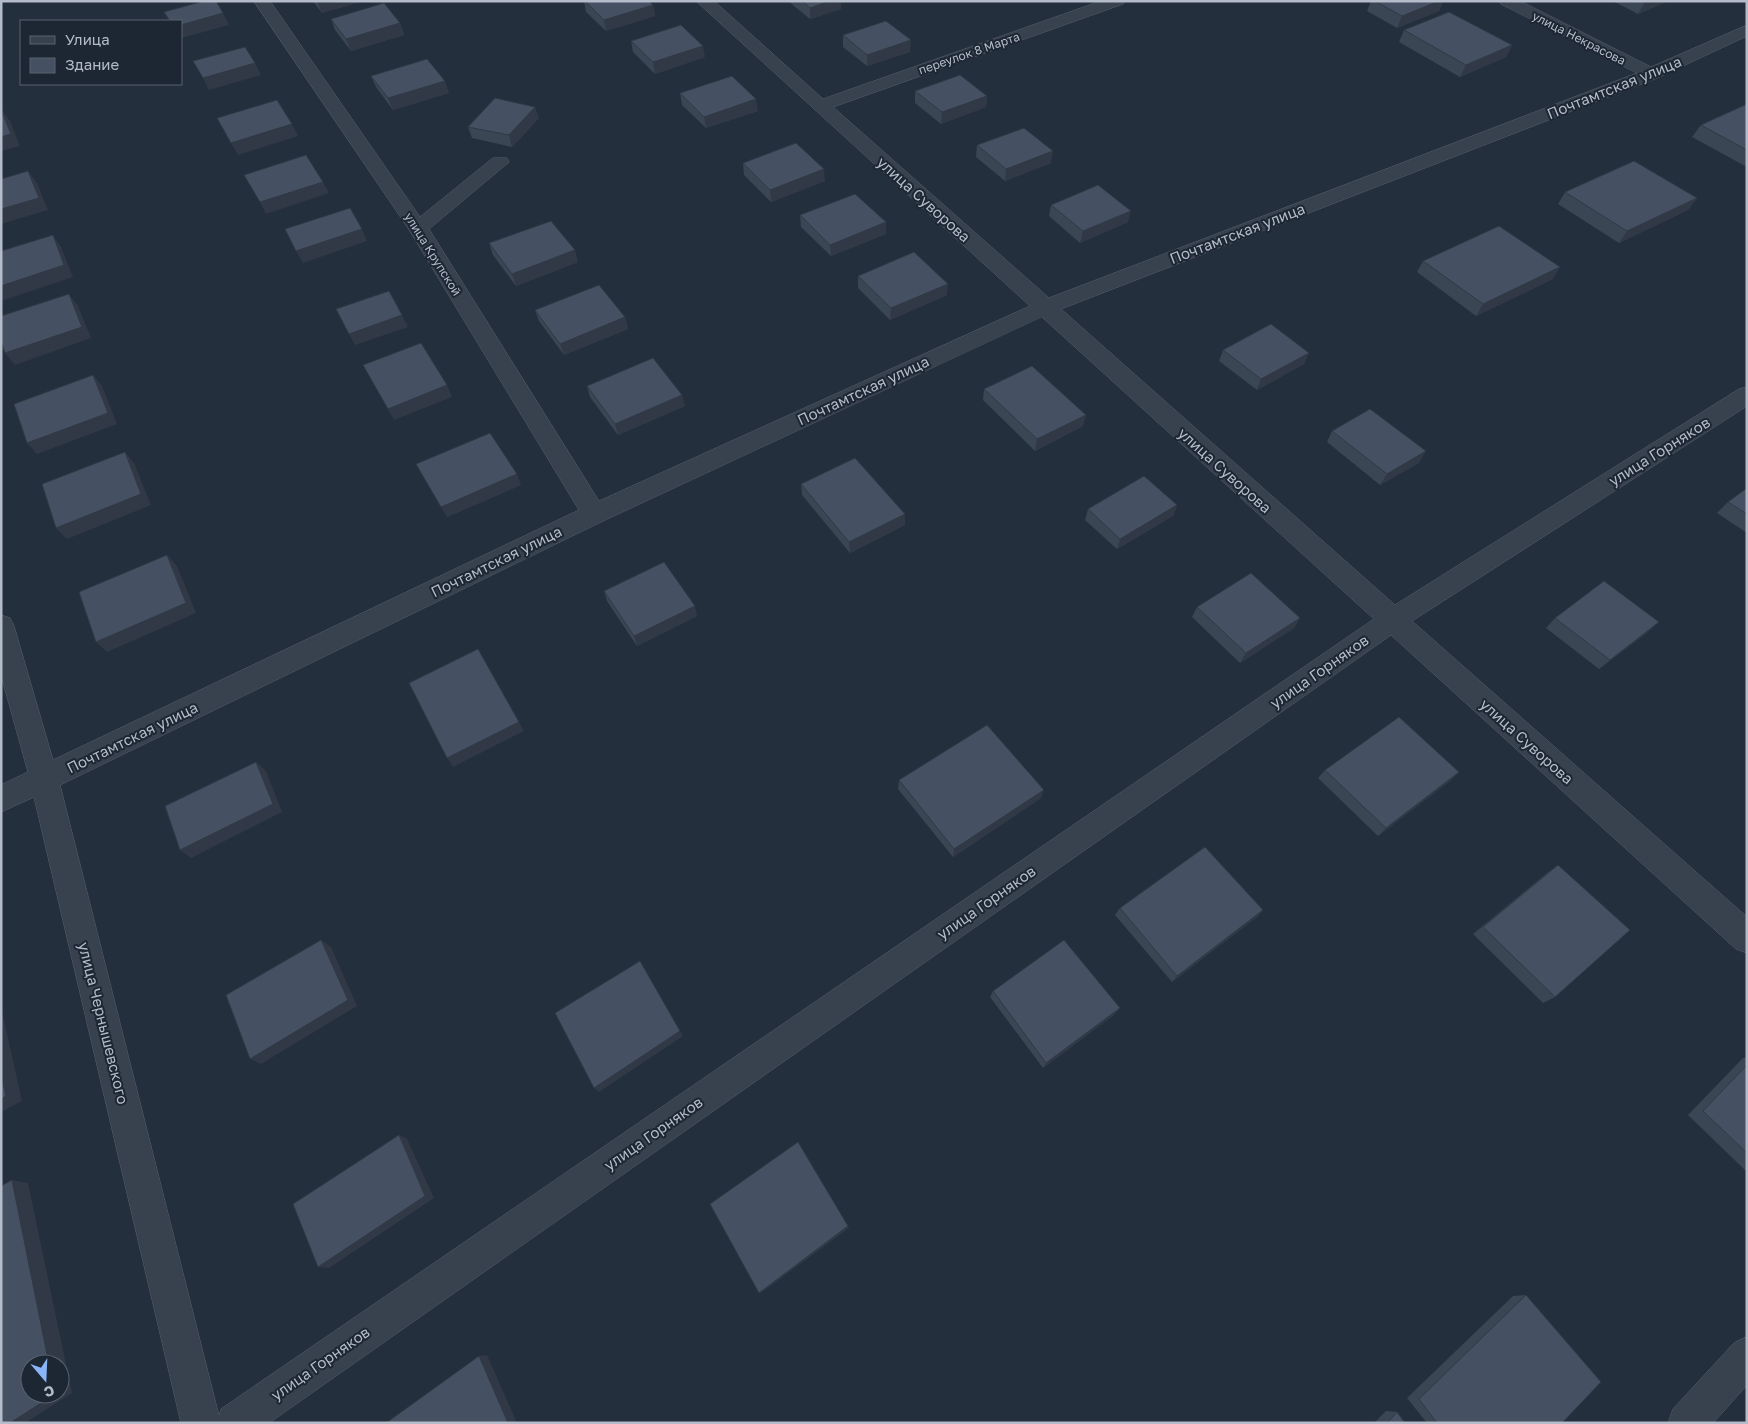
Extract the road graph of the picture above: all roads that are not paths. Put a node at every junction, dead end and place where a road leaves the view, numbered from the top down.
1 (262, 1) edge
2 (704, 1) edge
3 (1117, 1) edge
4 (1508, 1) edge
5 (1747, 30) edge
6 (1651, 74) junction
7 (822, 105) junction
8 (500, 162) dead end
9 (418, 228) junction
10 (1043, 308) junction
11 (1747, 395) edge
12 (594, 514) junction
13 (1392, 620) junction
14 (1, 626) edge
15 (44, 779) junction
16 (1, 799) edge
17 (1747, 938) edge
18 (1747, 1356) edge
19 (200, 1423) edge
20 (235, 1423) edge
21 (1687, 1423) edge

1 - 9 street, улица Крупской
2 - 7 street, улица Суворова
3 - 7 street, переулок 8 Марта
4 - 6 street, улица Некрасова
5 - 6 street, Почтамтская улица
6 - 10 street, Почтамтская улица
7 - 10 street, улица Суворова
8 - 9 street
9 - 12 street, улица Крупской
10 - 12 street, Почтамтская улица
10 - 13 street, улица Суворова
11 - 13 street, улица Горняков
12 - 15 street, Почтамтская улица
13 - 17 street, улица Суворова
13 - 20 street, улица Горняков
14 - 15 street, улица Чернышевского
15 - 16 street, Почтамтская улица
15 - 19 street, улица Чернышевского
18 - 21 street

